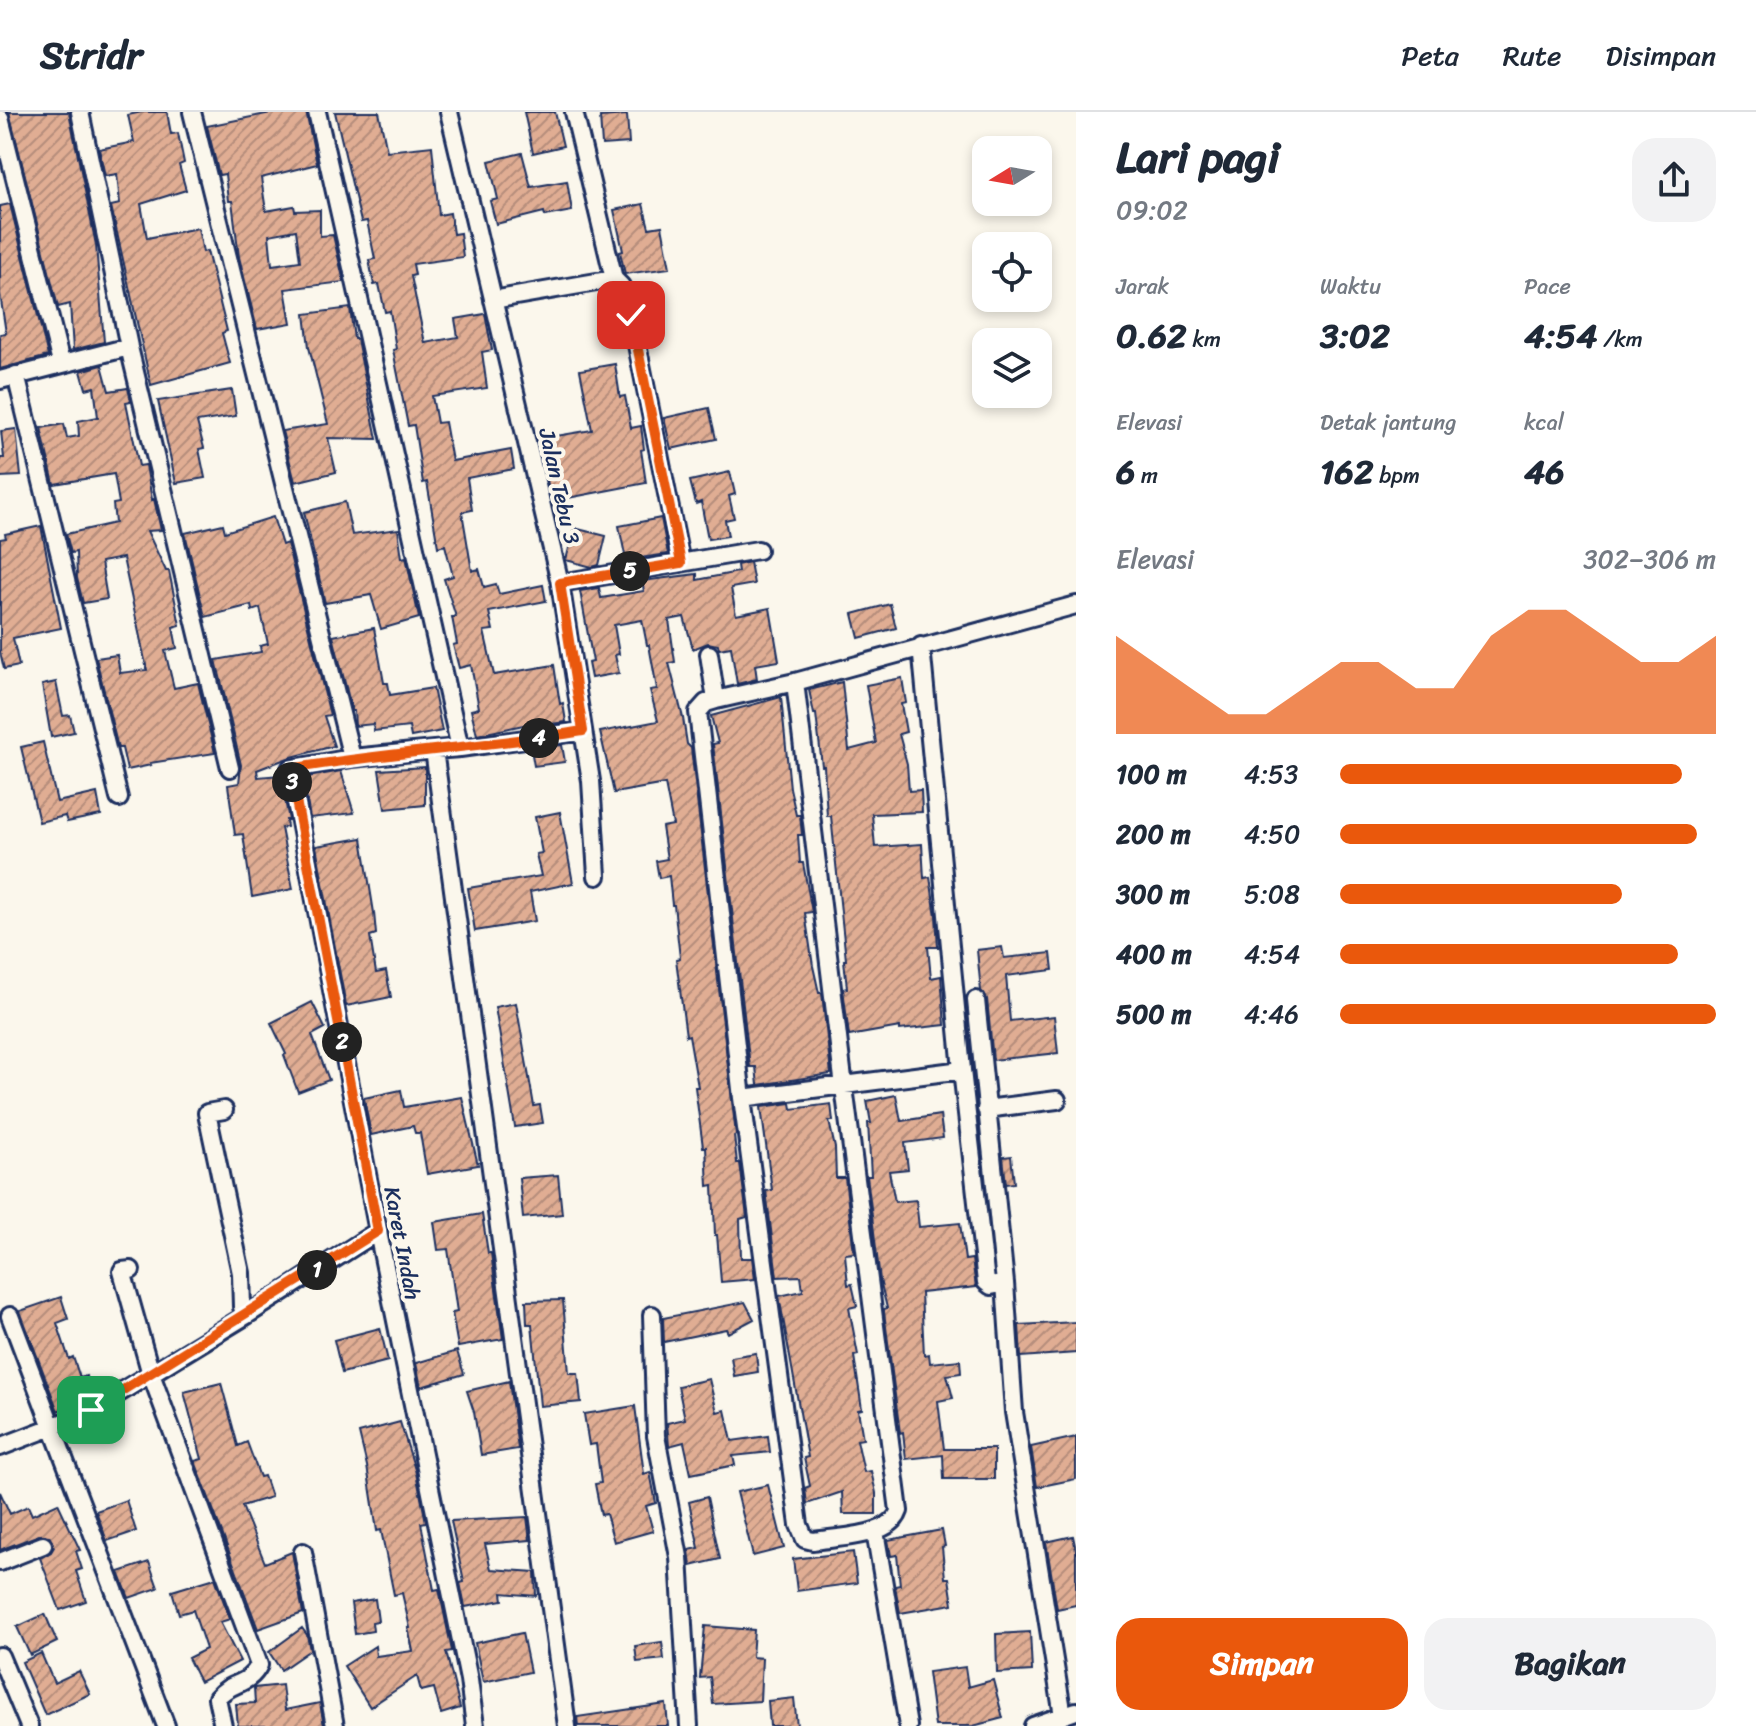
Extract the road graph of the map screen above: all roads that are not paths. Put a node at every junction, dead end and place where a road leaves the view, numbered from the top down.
1 (80, 112) edge
2 (192, 112) edge
3 (317, 112) edge
4 (449, 112) edge
5 (574, 112) edge
6 (0, 118) edge
7 (614, 279) junction
8 (493, 300) junction
9 (129, 347) junction
10 (61, 363) junction
11 (8, 377) edge
12 (758, 550) dead end
13 (681, 563) junction
14 (560, 583) junction
15 (1076, 605) edge
16 (921, 646) junction
17 (709, 654) dead end
18 (795, 682) junction
19 (716, 700) junction
20 (583, 731) junction
21 (460, 748) junction
22 (434, 750) junction
23 (352, 758) junction
24 (230, 768) dead end
25 (119, 798) dead end
26 (597, 876) dead end
27 (976, 1000) dead end
28 (962, 1070) junction
29 (844, 1087) junction
30 (742, 1098) junction
31 (1057, 1100) dead end
32 (986, 1109) junction
33 (224, 1110) dead end
34 (378, 1231) junction
35 (131, 1270) dead end
36 (1005, 1283) junction
37 (247, 1315) junction
38 (652, 1315) dead end
39 (10, 1316) dead end
40 (151, 1374) junction
41 (52, 1427) junction
42 (0, 1447) edge
43 (875, 1531) junction
44 (43, 1545) dead end
45 (303, 1552) dead end
46 (0, 1562) edge
47 (0, 1656) edge
48 (1070, 1713) edge
49 (220, 1718) edge
50 (29, 1726) edge
51 (166, 1726) edge
52 (335, 1726) edge
53 (475, 1726) edge
54 (567, 1726) edge
55 (689, 1726) edge
56 (908, 1726) edge
57 (1033, 1726) edge

1 - 9 street
2 - 23 street
3 - 21 street
4 - 8 street, Jalan Tebu 3
5 - 7 street
6 - 10 street
7 - 8 street
7 - 13 street
8 - 14 street, Jalan Tebu 3
9 - 10 street
9 - 24 street
10 - 11 street
11 - 25 street
12 - 13 street
13 - 14 street
14 - 20 street, Jalan Tebu 3
15 - 16 street
16 - 18 street
16 - 28 street
17 - 19 street
18 - 19 street
18 - 29 street
19 - 30 street
20 - 21 street
20 - 26 street, Jalan Tebu 3
21 - 22 street
22 - 23 street
22 - 54 street
23 - 34 street, Karet Indah
27 - 32 street
28 - 29 street
28 - 36 street
29 - 30 street
29 - 43 street
30 - 43 street
31 - 32 street
32 - 36 street
33 - 37 street
34 - 37 street
34 - 53 street, Karet Indah
35 - 40 street
36 - 48 street
37 - 40 street
38 - 55 street
39 - 41 street
40 - 41 street
40 - 49 street
41 - 42 street
41 - 51 street
43 - 56 street
44 - 46 street
45 - 52 street
47 - 50 street
48 - 57 street

